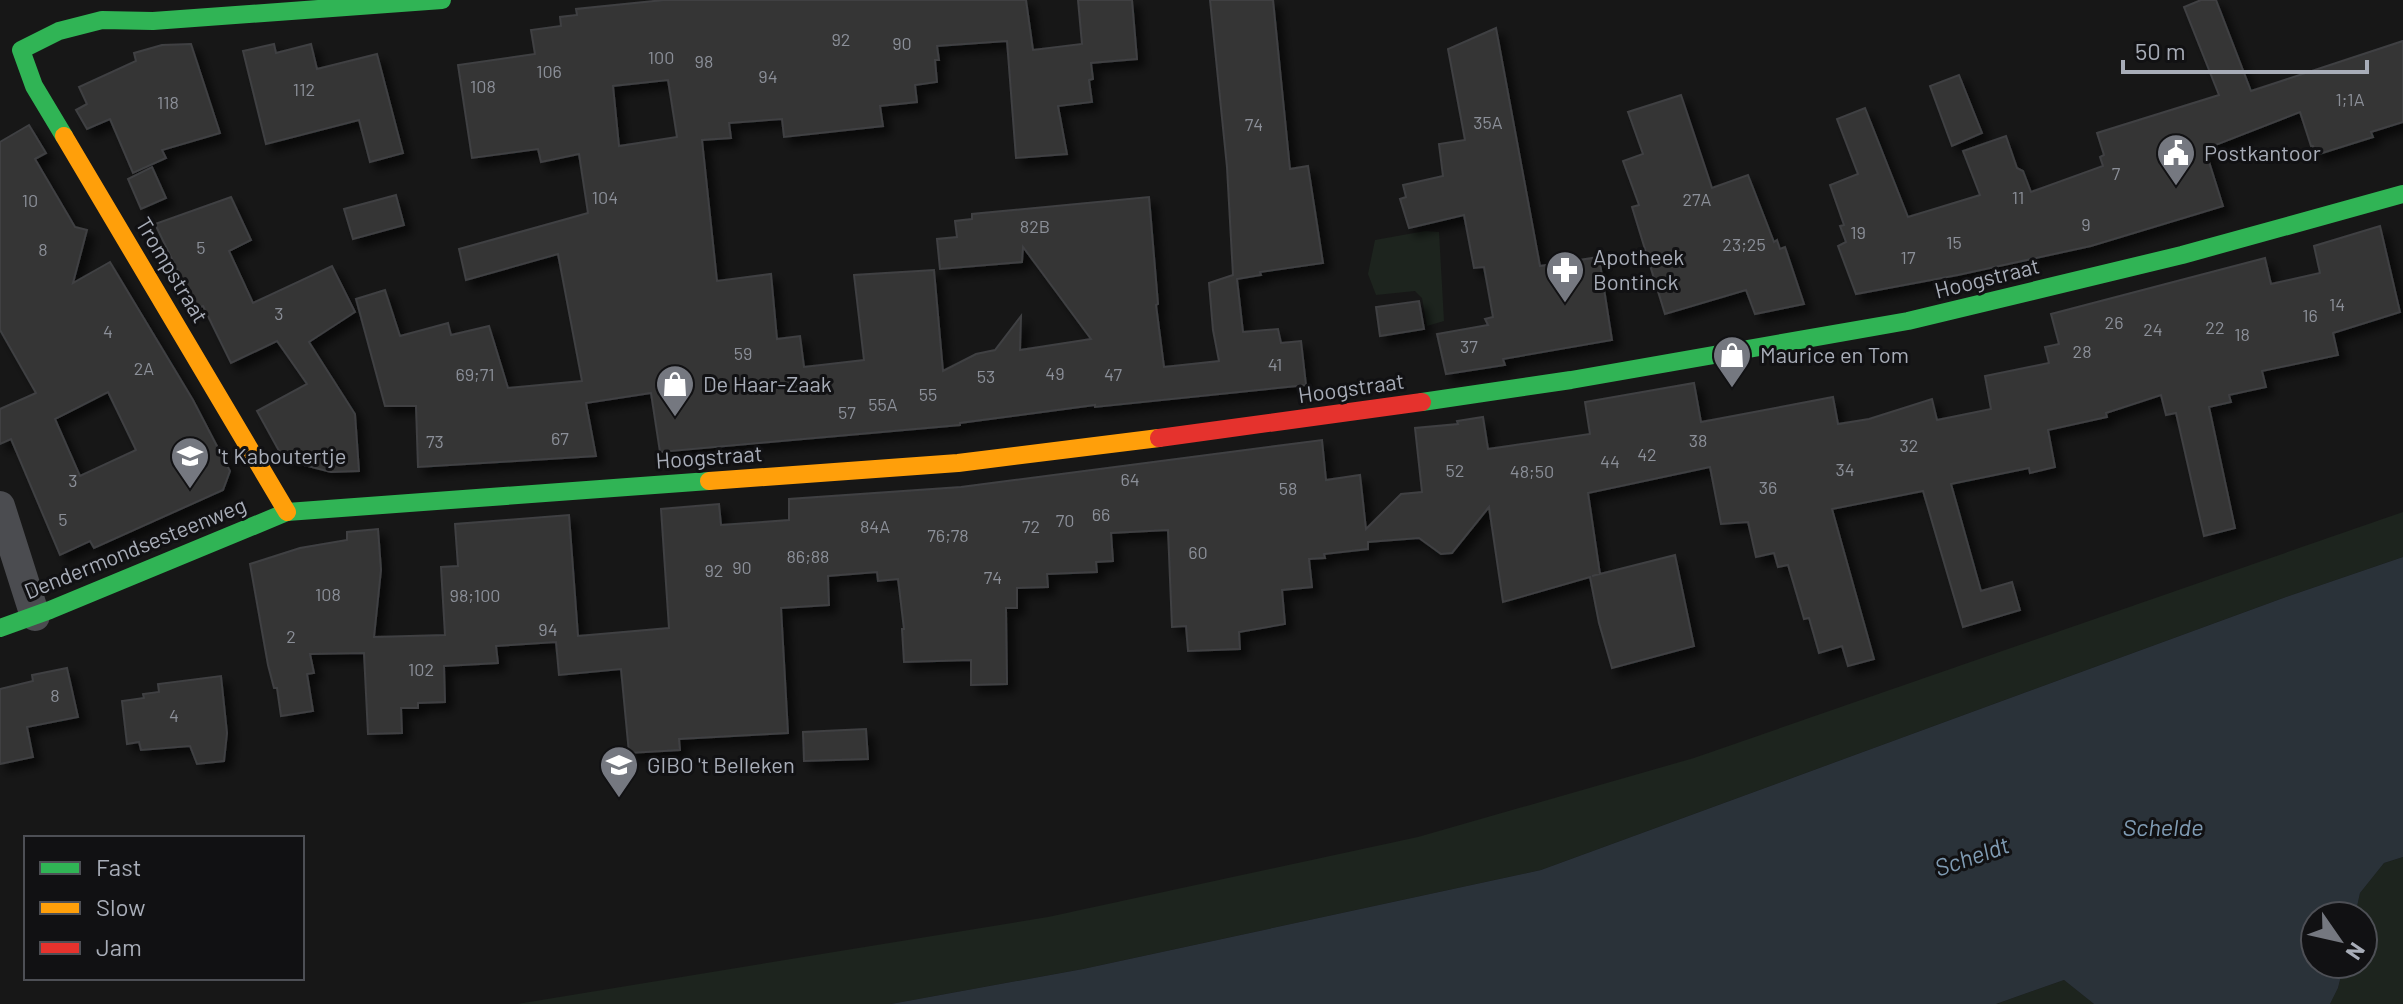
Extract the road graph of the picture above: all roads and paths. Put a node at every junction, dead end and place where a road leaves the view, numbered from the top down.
1 (442, 0) edge
2 (11, 42) edge
3 (2403, 194) edge
4 (0, 506) edge
5 (287, 512) junction
6 (35, 616) junction
7 (0, 628) edge

1 - 2 main road
2 - 5 main road, Trompstraat
3 - 5 main road, Hoogstraat
4 - 6 street
5 - 6 main road, Dendermondsesteenweg
6 - 7 main road, Dendermondsesteenweg

